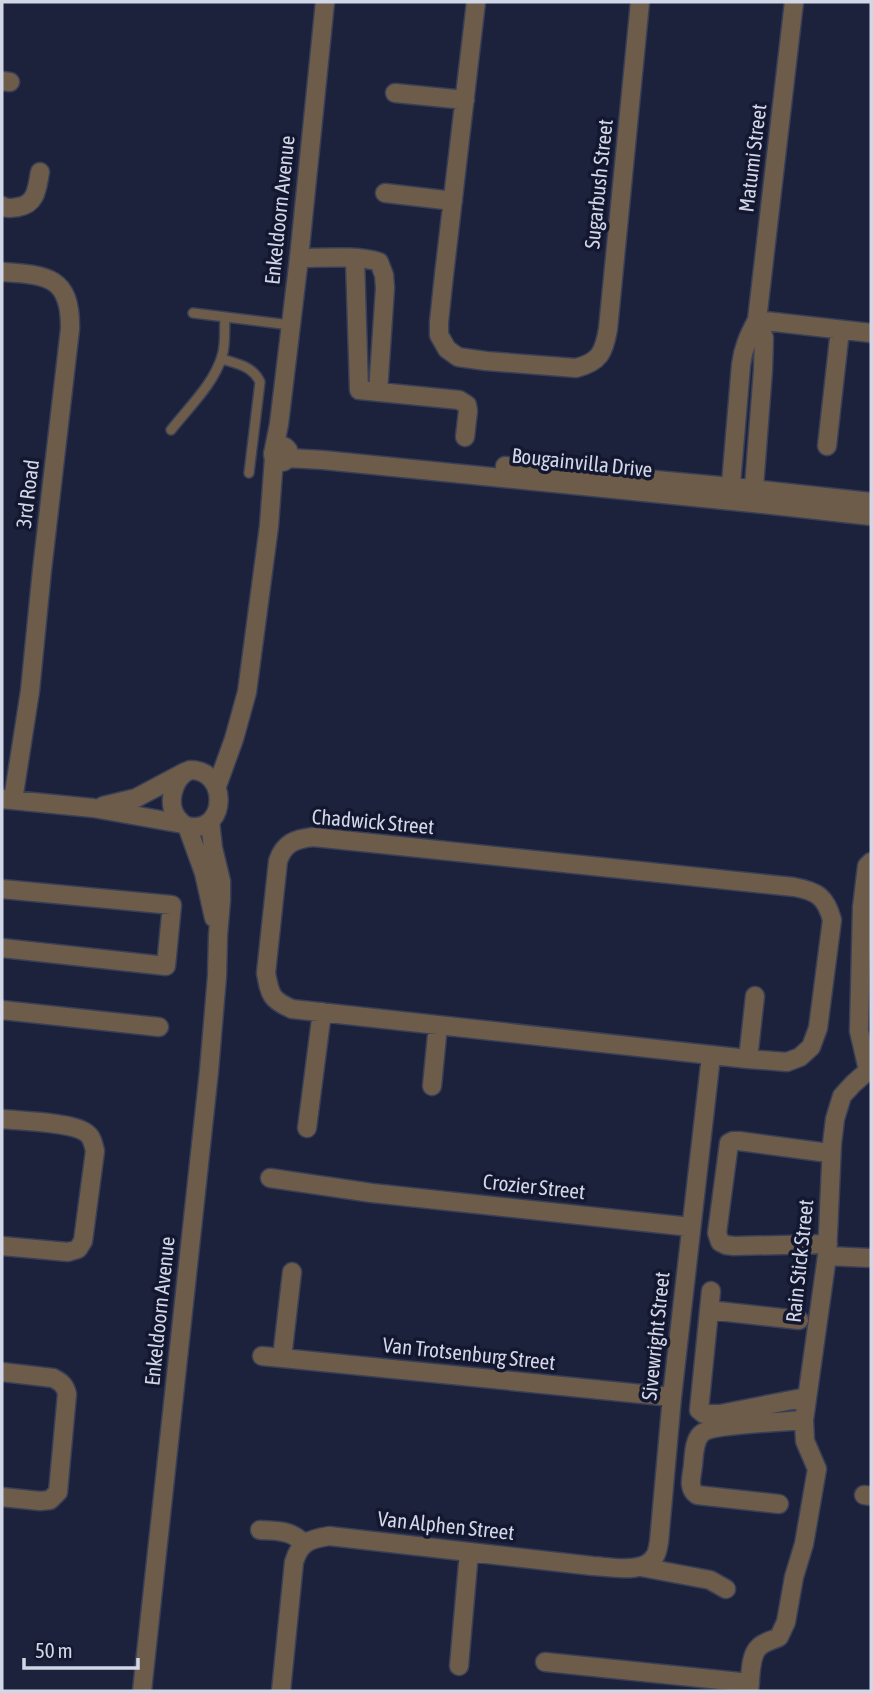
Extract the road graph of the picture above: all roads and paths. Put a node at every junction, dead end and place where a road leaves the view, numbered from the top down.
1 (325, 2) edge
2 (476, 2) edge
3 (640, 2) edge
4 (794, 2) edge
5 (395, 93) dead end
6 (465, 100) junction
7 (40, 172) dead end
8 (385, 193) dead end
9 (453, 201) junction
10 (2, 206) edge
11 (299, 258) junction
12 (355, 258) junction
13 (2, 272) edge
14 (193, 313) dead end
15 (225, 317) junction
16 (757, 320) junction
17 (290, 325) junction
18 (840, 330) junction
19 (871, 333) edge
20 (222, 359) junction
21 (378, 392) junction
22 (171, 430) dead end
23 (465, 437) dead end
24 (827, 446) dead end
25 (282, 454) junction
26 (249, 473) dead end
27 (730, 494) junction
28 (753, 496) junction
29 (871, 502) edge
30 (871, 516) edge
31 (234, 739) junction
32 (190, 771) junction
33 (217, 786) junction
34 (7, 799) edge
35 (93, 808) junction
36 (210, 821) junction
37 (185, 825) junction
38 (871, 862) edge
39 (2, 889) edge
40 (218, 935) junction
41 (2, 948) edge
42 (755, 996) dead end
43 (2, 1010) edge
44 (322, 1012) junction
45 (438, 1025) junction
46 (159, 1027) dead end
47 (711, 1056) junction
48 (748, 1059) junction
49 (869, 1069) edge
50 (432, 1086) dead end
51 (2, 1119) edge
52 (307, 1128) dead end
53 (821, 1152) dead end
54 (270, 1178) dead end
55 (691, 1227) junction
56 (2, 1245) edge
57 (828, 1250) junction
58 (871, 1258) edge
59 (292, 1272) dead end
60 (711, 1291) dead end
61 (709, 1310) junction
62 (799, 1320) dead end
63 (262, 1356) dead end
64 (282, 1358) junction
65 (2, 1372) edge
66 (672, 1397) junction
67 (807, 1397) junction
68 (804, 1420) junction
69 (2, 1497) edge
70 (779, 1504) dead end
71 (260, 1530) dead end
72 (301, 1547) junction
73 (469, 1552) junction
74 (641, 1567) junction
75 (726, 1589) dead end
76 (545, 1662) dead end
77 (459, 1666) dead end
78 (750, 1687) edge
79 (142, 1691) edge
80 (281, 1691) edge

1 - 11 street, Enkeldoorn Avenue
2 - 6 street
3 - 9 street, Sugarbush Street
4 - 16 street, Matumi Street
5 - 6 street
6 - 9 street
7 - 10 street
8 - 9 street
11 - 12 street
11 - 17 street, Enkeldoorn Avenue
12 - 21 street
12 - 21 street
13 - 34 street, 3rd Road
14 - 15 lane
15 - 17 lane
15 - 20 lane
16 - 18 street
16 - 27 street, Matumi Street
16 - 28 street, Matumi Street
17 - 25 street, Enkeldoorn Avenue
18 - 19 street
18 - 24 street
20 - 22 lane
20 - 26 lane
21 - 23 street
25 - 27 street, Bougainvilla Drive
25 - 31 street, Enkeldoorn Avenue
27 - 28 street, Bougainvilla Drive
28 - 29 street, Bougainvilla Drive
28 - 30 street, Bougainvilla Drive
31 - 32 street
31 - 33 street, Enkeldoorn Avenue
32 - 33 street
32 - 35 street
32 - 37 street, Enkeldoorn Avenue
33 - 36 street, Enkeldoorn Avenue
34 - 35 street
35 - 37 street
36 - 37 street
36 - 40 street, Enkeldoorn Avenue
37 - 40 street, Enkeldoorn Avenue
38 - 49 street
39 - 41 street
40 - 79 street, Enkeldoorn Avenue
42 - 48 street
43 - 46 street
44 - 45 street, Chadwick Street
44 - 48 street, Chadwick Street
44 - 52 street
45 - 47 street, Chadwick Street
45 - 50 street
47 - 48 street, Chadwick Street
47 - 55 street, Sivewright Street
49 - 57 street, Rain Stick Street
51 - 56 street
53 - 57 street
54 - 55 street, Crozier Street
55 - 66 street, Sivewright Street
57 - 58 street
57 - 67 street, Rain Stick Street
59 - 64 street
60 - 61 street
61 - 62 street
61 - 67 street
63 - 64 street, Van Trotsenburg Street
64 - 66 street, Van Trotsenburg Street
65 - 69 street
66 - 74 street, Sivewright Street
67 - 68 street, Rain Stick Street
68 - 70 street
68 - 78 street, Rain Stick Street
71 - 72 street
72 - 73 street, Van Alphen Street
72 - 80 street
73 - 74 street, Van Alphen Street
73 - 77 street
74 - 75 street
76 - 78 street

